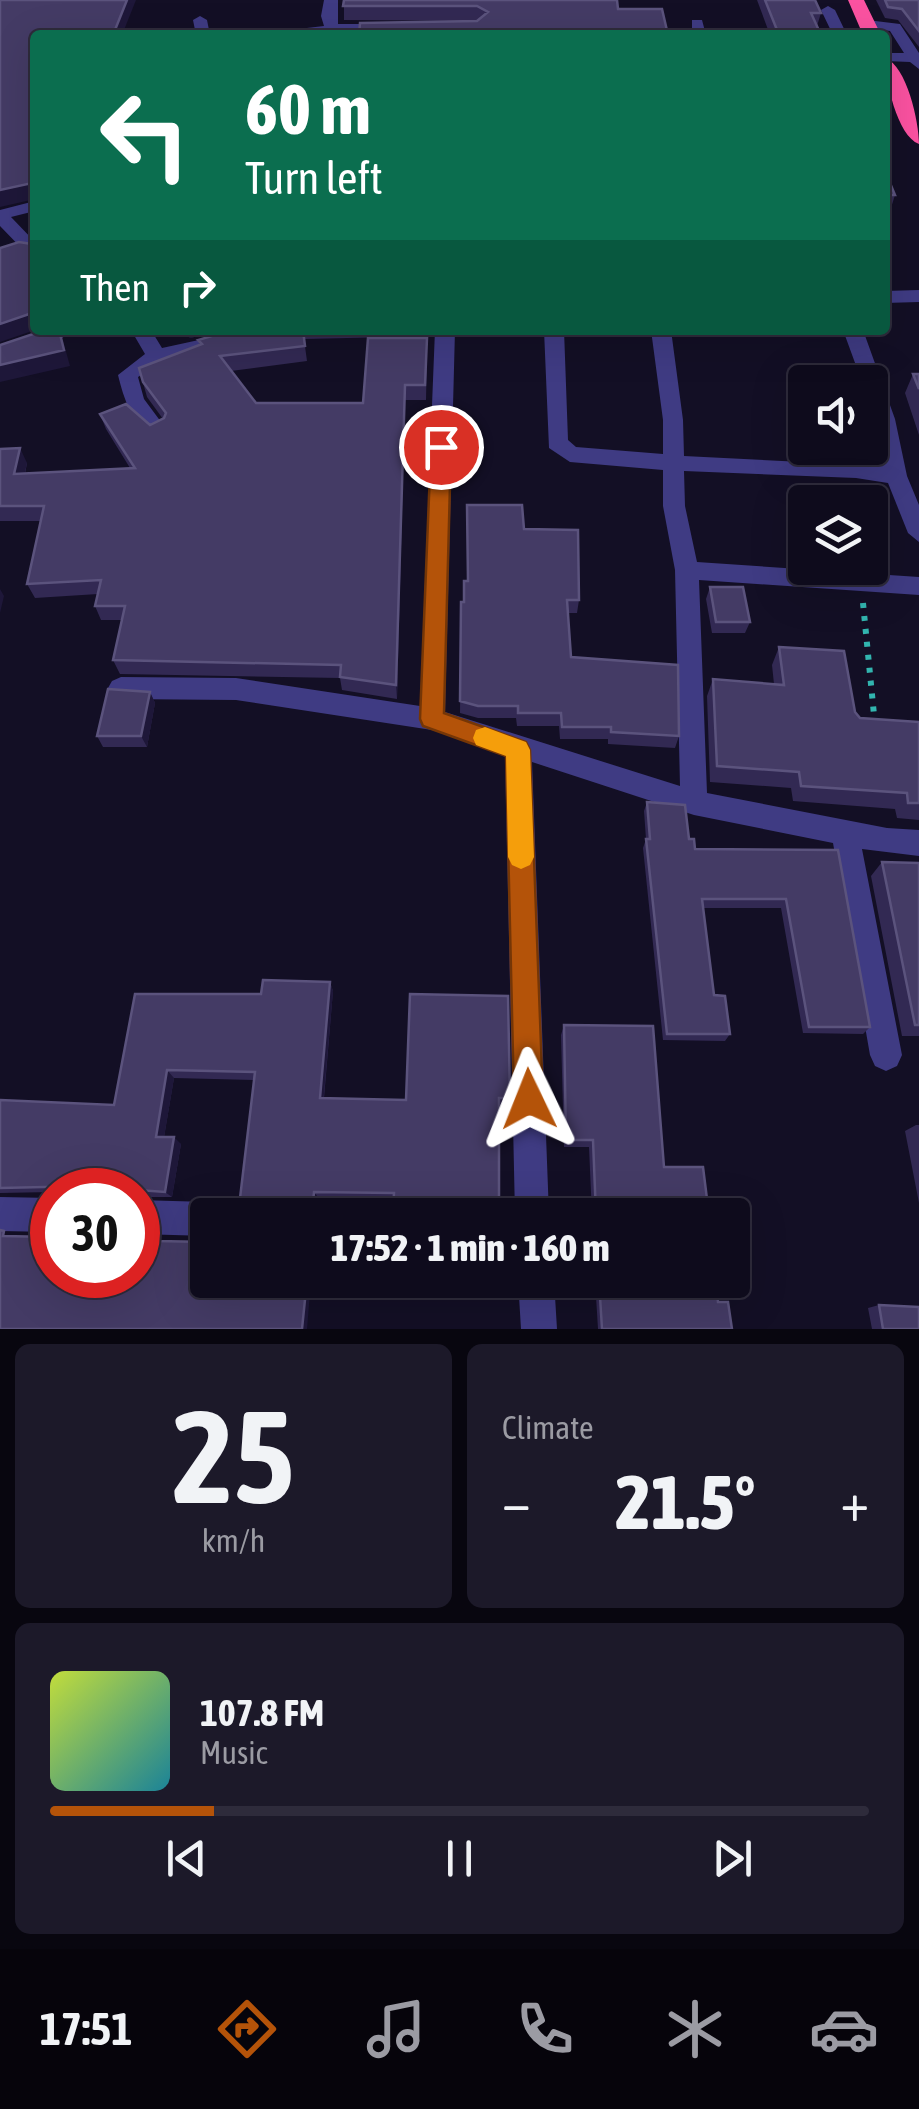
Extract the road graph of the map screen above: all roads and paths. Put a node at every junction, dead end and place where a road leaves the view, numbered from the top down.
1 (330, 0) edge
2 (856, 0) edge
3 (828, 10) dead end
4 (404, 28) edge
5 (332, 30) edge
6 (356, 30) edge
7 (838, 30) edge
8 (870, 30) edge
9 (917, 57) edge
10 (890, 58) edge
11 (890, 67) edge
12 (912, 104) edge
13 (919, 138) edge
14 (30, 207) edge
15 (0, 216) edge
16 (28, 246) edge
17 (0, 247) edge
18 (919, 296) edge
19 (890, 298) edge
20 (51, 335) edge
21 (143, 335) edge
22 (445, 335) edge
23 (554, 335) edge
24 (662, 335) edge
25 (855, 335) edge
26 (208, 344) edge
27 (0, 353) edge
28 (157, 356) junction
29 (156, 430) edge
30 (676, 463) junction
31 (896, 476) junction
32 (919, 533) edge
33 (687, 570) junction
34 (788, 577) edge
35 (888, 584) edge
36 (861, 585) edge
37 (919, 586) edge
38 (122, 688) edge
39 (432, 719) junction
40 (876, 730) edge
41 (518, 750) junction
42 (694, 804) junction
43 (844, 832) junction
44 (919, 843) edge
45 (886, 1055) dead end
46 (531, 1198) edge
47 (0, 1214) edge
48 (30, 1214) edge
49 (160, 1218) edge
50 (190, 1218) edge
51 (537, 1298) edge
52 (539, 1329) edge

1 - 5 street
2 - 8 highway
3 - 7 street
4 - 6 street
8 - 9 street
9 - 10 street
11 - 12 highway
12 - 13 highway
14 - 15 street
15 - 16 street
16 - 17 street
18 - 19 street
20 - 27 main road
21 - 28 street
22 - 39 street
23 - 30 street
24 - 30 street
25 - 31 street
26 - 28 street
28 - 29 street
30 - 31 street
30 - 33 street
31 - 32 street
33 - 34 street
33 - 42 street
35 - 37 street
36 - 40 path
38 - 39 street
39 - 41 street
41 - 42 street
41 - 46 street
42 - 43 street
43 - 44 street
43 - 45 street
47 - 48 street
49 - 50 street
51 - 52 street

